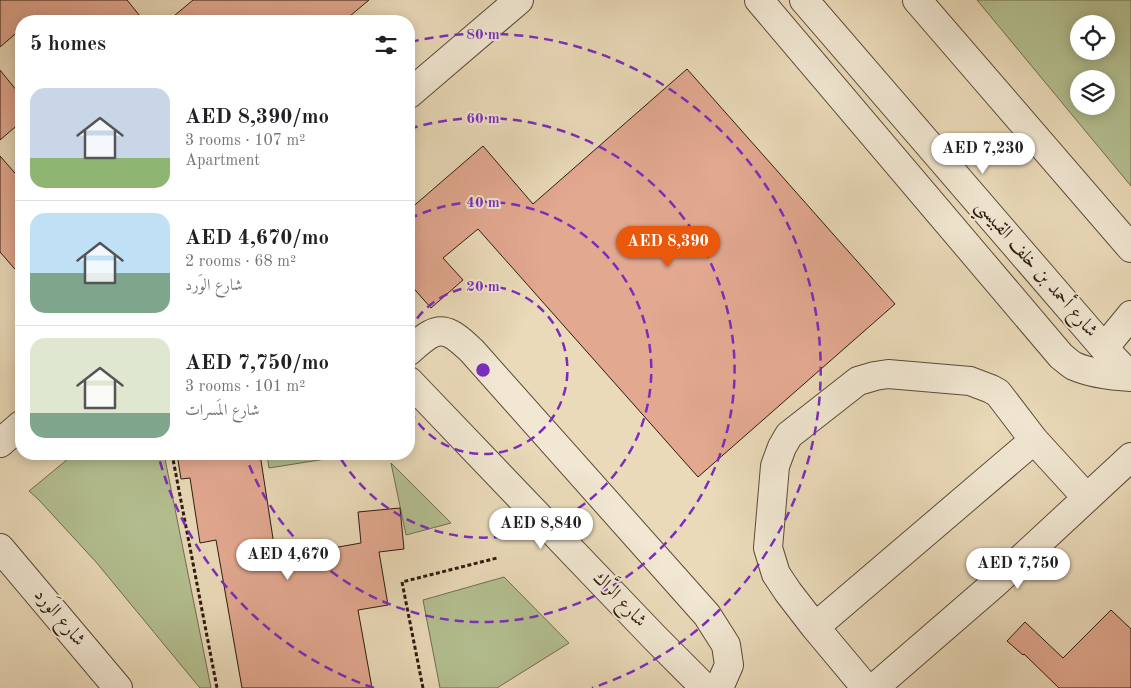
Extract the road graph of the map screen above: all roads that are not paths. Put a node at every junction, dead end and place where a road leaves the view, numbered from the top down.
1 (759, 0) edge
2 (804, 0) edge
3 (917, 0) edge
4 (516, 1) edge
5 (415, 89) edge
6 (1131, 248) edge
7 (1131, 315) edge
8 (415, 346) edge
9 (1104, 348) junction
10 (1131, 377) edge
11 (415, 387) edge
12 (15, 430) edge
13 (1034, 440) junction
14 (0, 443) edge
15 (1131, 457) edge
16 (1087, 498) junction
17 (0, 548) edge
18 (815, 627) junction
19 (118, 688) edge
20 (705, 688) edge
21 (719, 688) edge
22 (866, 688) edge
23 (874, 688) edge

1 - 10 street
2 - 9 street, شارع أحمد بن خلف القبيسي
3 - 6 street
4 - 5 street
7 - 9 street
8 - 21 street
9 - 10 street, شارع أحمد بن خلف القبيسي
11 - 20 street, شارع الرَّاك
12 - 14 street
13 - 16 street
13 - 18 street
13 - 18 street
15 - 16 street
16 - 23 street
17 - 19 street, شارع الوَرد
18 - 22 street

